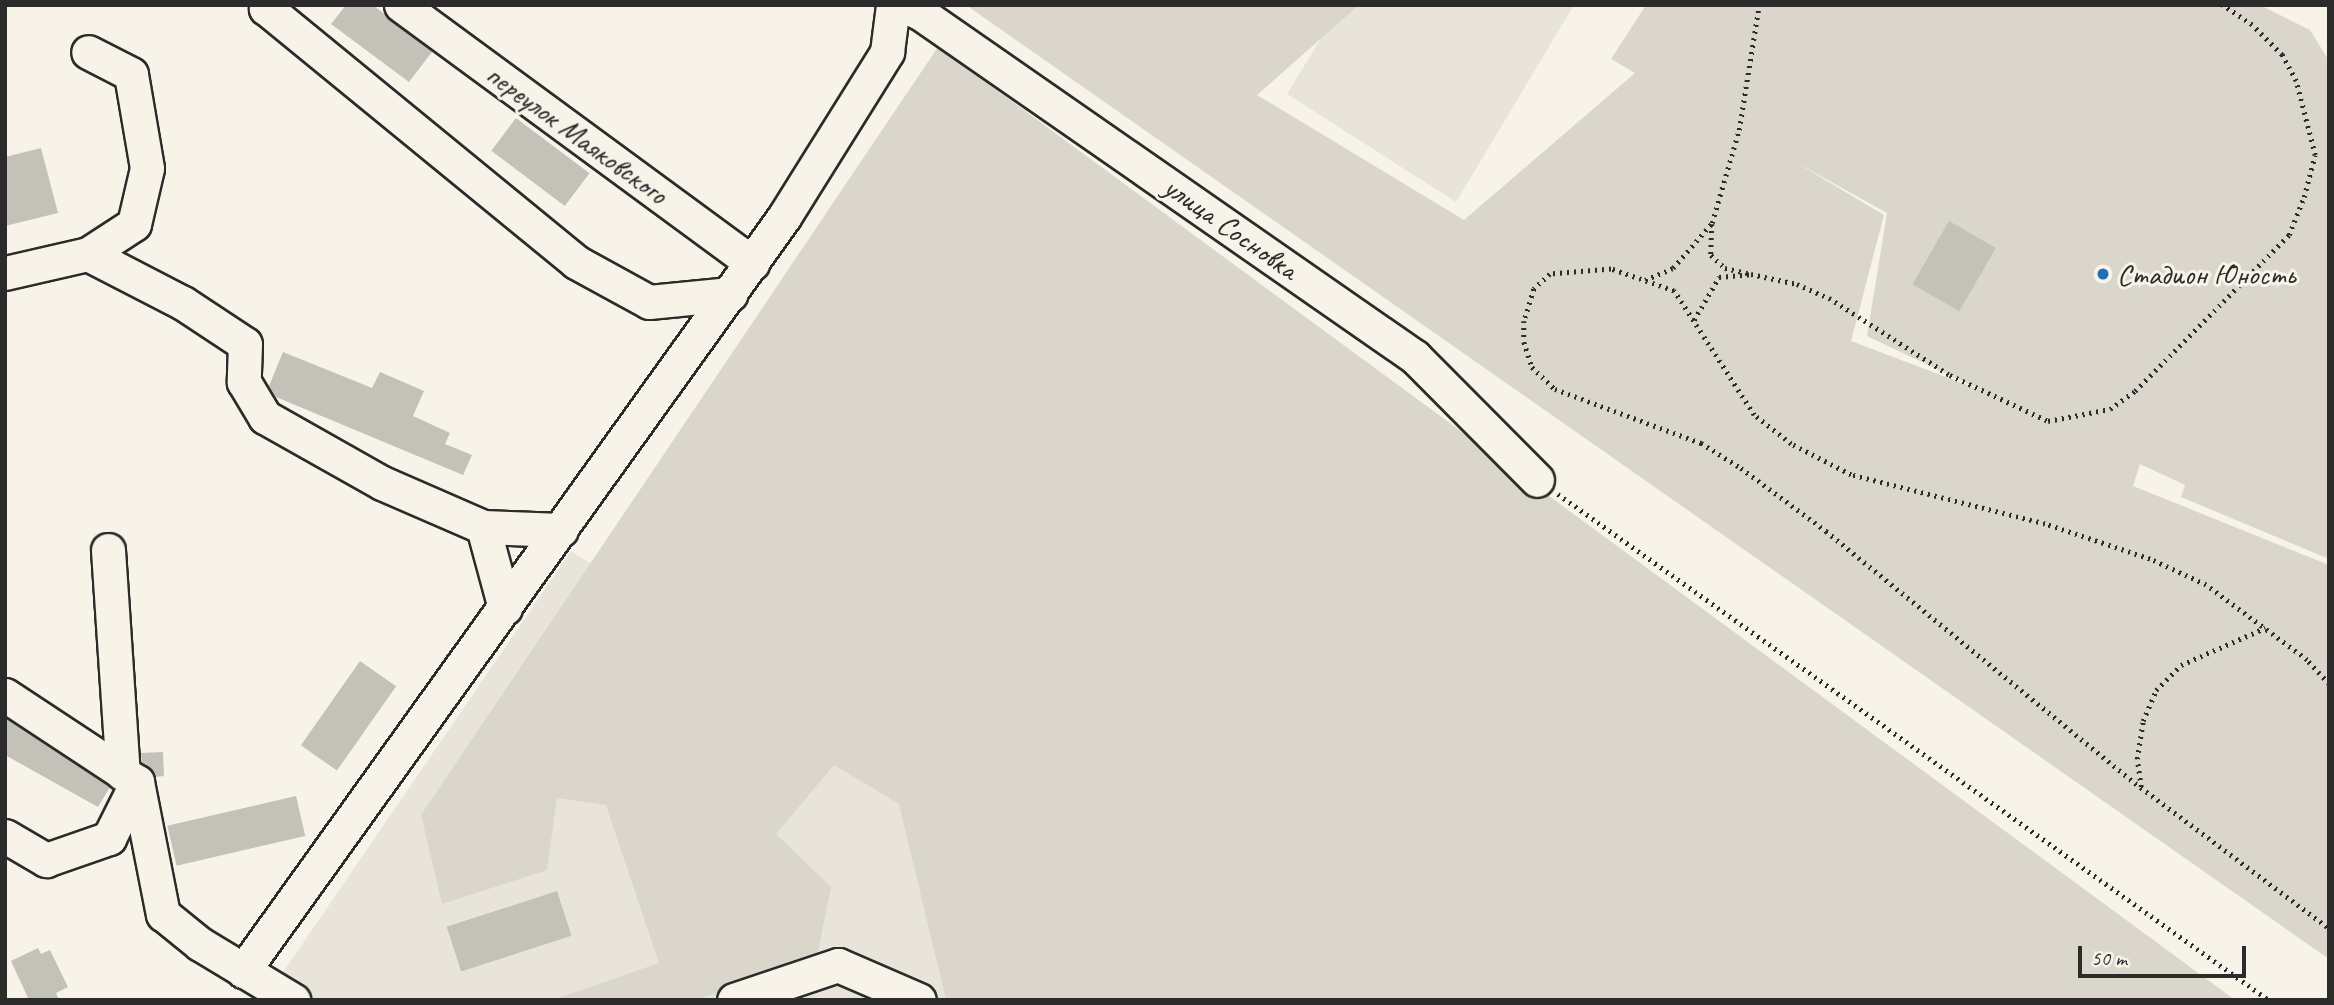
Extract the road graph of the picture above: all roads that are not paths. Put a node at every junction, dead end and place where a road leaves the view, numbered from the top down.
1 (268, 5) edge
2 (401, 5) edge
3 (893, 5) edge
4 (902, 5) edge
5 (88, 52) dead end
6 (88, 254) junction
7 (752, 263) junction
8 (5, 273) edge
9 (731, 294) junction
10 (1537, 480) road end
11 (483, 527) junction
12 (561, 530) junction
13 (108, 550) dead end
14 (505, 608) junction
15 (5, 695) edge
16 (130, 777) junction
17 (5, 836) edge
18 (243, 971) junction
19 (283, 993) edge
20 (734, 1000) edge
21 (919, 1000) edge

1 - 9 street
2 - 7 street, переулок Маяковского
3 - 7 street
4 - 10 street, улица Сосновка
5 - 6 street
6 - 8 street
6 - 11 street
7 - 9 street
9 - 12 street
11 - 12 street
11 - 14 street
12 - 14 street
13 - 16 street
14 - 18 street
15 - 16 street
16 - 17 street
16 - 18 street
18 - 19 street
20 - 21 street

